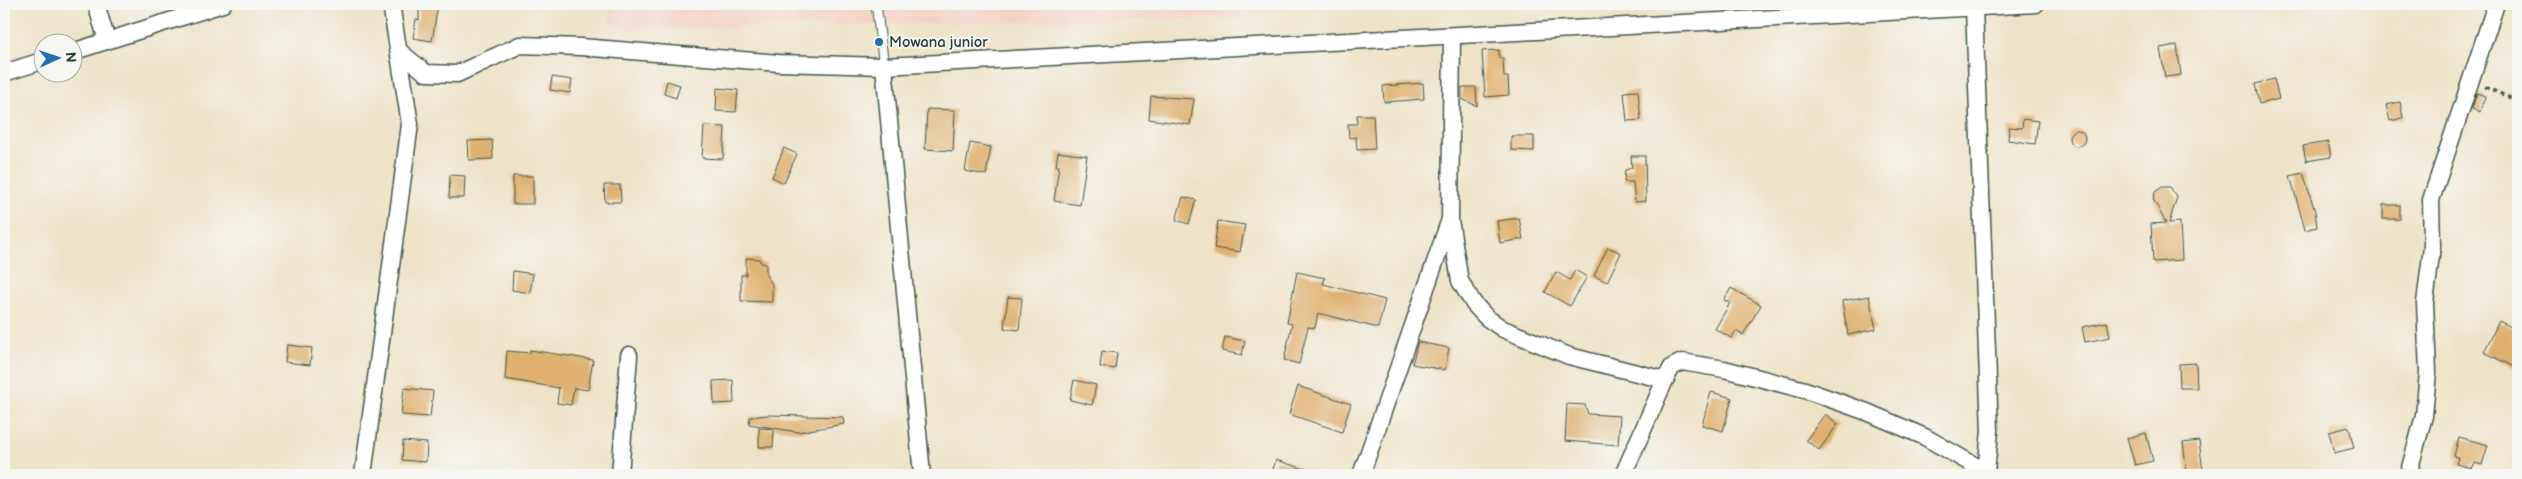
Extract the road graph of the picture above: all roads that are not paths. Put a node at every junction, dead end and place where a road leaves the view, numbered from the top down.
1 (96, 4) edge
2 (223, 4) edge
3 (391, 4) edge
4 (876, 4) edge
5 (2036, 4) edge
6 (2496, 4) edge
7 (1974, 7) junction
8 (1452, 36) junction
9 (107, 41) junction
10 (82, 49) edge
11 (400, 51) junction
12 (32, 64) edge
13 (884, 66) junction
14 (4, 73) edge
15 (1450, 220) junction
16 (629, 355) dead end
17 (1665, 380) junction
18 (1987, 473) edge
19 (363, 475) edge
20 (620, 475) edge
21 (922, 475) edge
22 (1361, 475) edge
23 (1623, 475) edge
24 (2408, 475) edge

1 - 9 street
2 - 9 street
3 - 11 street
4 - 13 lane
5 - 7 street
6 - 24 street
7 - 8 street
7 - 18 street
8 - 13 street
8 - 15 street
9 - 10 street
11 - 13 street
11 - 19 street
12 - 14 street
13 - 21 street
15 - 17 street
15 - 22 street
16 - 20 street
17 - 18 street
17 - 23 street

